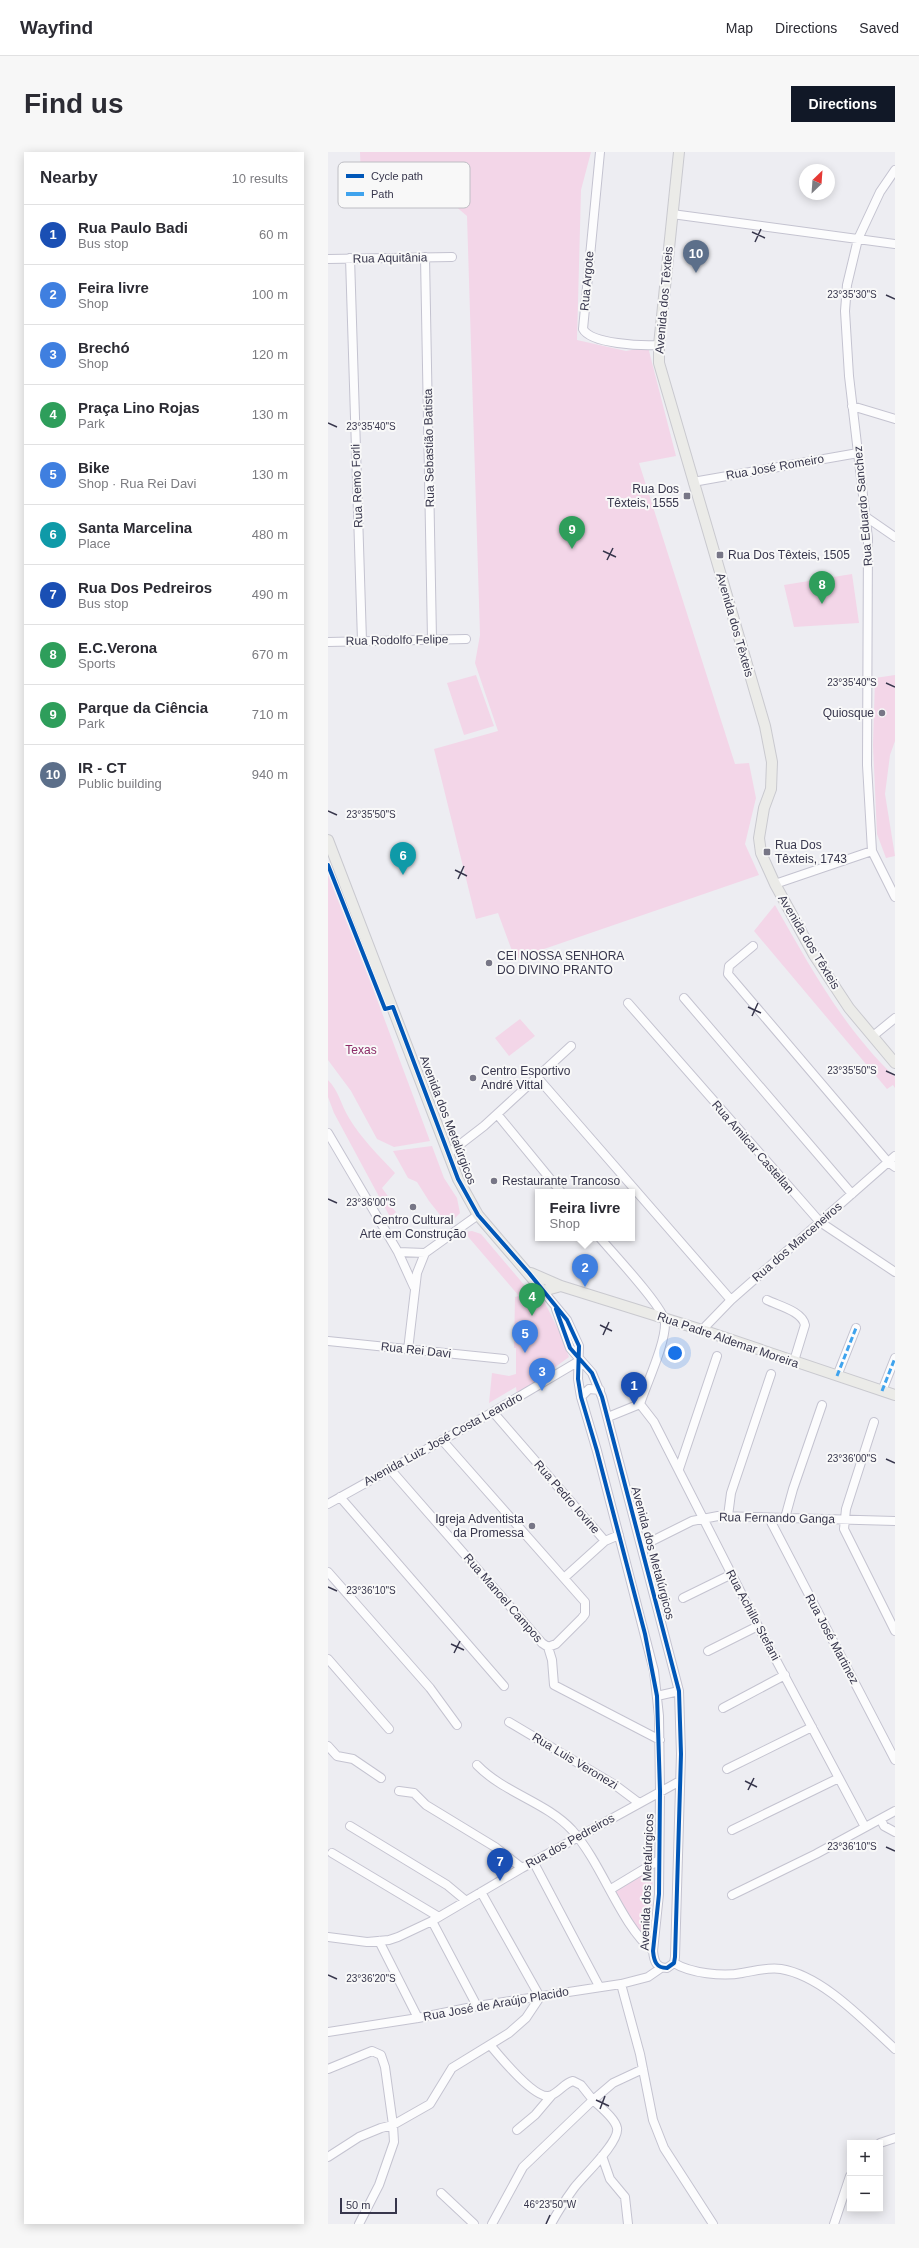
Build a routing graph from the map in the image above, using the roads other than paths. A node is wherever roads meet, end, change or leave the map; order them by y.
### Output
1 (600, 152) edge
2 (679, 152) edge
3 (895, 170) edge
4 (672, 214) junction
5 (858, 239) junction
6 (895, 244) edge
7 (426, 257) junction
8 (452, 257) dead end
9 (328, 258) edge
10 (350, 258) junction
11 (659, 345) junction
12 (852, 406) junction
13 (895, 420) edge
14 (858, 453) junction
15 (692, 482) junction
16 (866, 517) junction
17 (895, 537) edge
18 (432, 639) junction
19 (466, 639) dead end
20 (362, 641) junction
21 (328, 642) edge
22 (328, 840) edge
23 (872, 851) junction
24 (775, 884) junction
25 (895, 897) edge
26 (753, 946) dead end
27 (684, 998) dead end
28 (628, 1003) dead end
29 (895, 1018) edge
30 (873, 1036) junction
31 (571, 1046) dead end
32 (895, 1063) edge
33 (537, 1077) junction
34 (497, 1114) junction
35 (328, 1132) edge
36 (449, 1153) junction
37 (895, 1156) edge
38 (892, 1165) edge
39 (559, 1189) edge
40 (634, 1189) edge
41 (635, 1190) edge
42 (852, 1194) junction
43 (478, 1214) junction
44 (820, 1222) junction
45 (603, 1241) edge
46 (398, 1252) junction
47 (425, 1253) junction
48 (895, 1272) edge
49 (529, 1273) junction
50 (561, 1286) junction
51 (414, 1287) junction
52 (543, 1291) junction
53 (731, 1300) junction
54 (767, 1300) dead end
55 (665, 1318) junction
56 (856, 1328) dead end
57 (702, 1330) junction
58 (328, 1341) edge
59 (408, 1350) junction
60 (717, 1356) dead end
61 (895, 1358) edge
62 (504, 1359) dead end
63 (579, 1361) junction
64 (794, 1361) junction
65 (771, 1374) dead end
66 (837, 1376) junction
67 (600, 1390) junction
68 (882, 1391) junction
69 (895, 1395) edge
70 (581, 1397) junction
71 (640, 1404) junction
72 (822, 1405) dead end
73 (493, 1412) junction
74 (608, 1417) junction
75 (874, 1422) dead end
76 (442, 1440) junction
77 (390, 1469) junction
78 (679, 1469) junction
79 (340, 1497) junction
80 (328, 1504) edge
81 (728, 1516) junction
82 (704, 1518) junction
83 (769, 1518) junction
84 (785, 1518) junction
85 (843, 1520) junction
86 (895, 1521) edge
87 (619, 1535) junction
88 (604, 1541) junction
89 (642, 1546) junction
90 (328, 1572) edge
91 (732, 1574) junction
92 (564, 1578) junction
93 (683, 1598) dead end
94 (758, 1626) junction
95 (895, 1631) edge
96 (552, 1646) junction
97 (708, 1651) dead end
98 (328, 1659) edge
99 (785, 1675) junction
100 (504, 1686) dead end
101 (679, 1691) junction
102 (657, 1696) junction
103 (723, 1708) dead end
104 (509, 1722) dead end
105 (457, 1726) dead end
106 (812, 1727) junction
107 (389, 1729) dead end
108 (660, 1740) junction
109 (328, 1746) edge
110 (895, 1760) edge
111 (477, 1765) dead end
112 (728, 1769) dead end
113 (381, 1778) dead end
114 (839, 1778) junction
115 (680, 1781) junction
116 (399, 1791) dead end
117 (660, 1791) junction
118 (639, 1803) junction
119 (895, 1810) edge
120 (881, 1820) junction
121 (350, 1826) dead end
122 (865, 1827) junction
123 (732, 1830) dead end
124 (895, 1832) edge
125 (579, 1838) junction
126 (332, 1853) dead end
127 (659, 1860) junction
128 (534, 1862) junction
129 (522, 1868) junction
130 (611, 1889) junction
131 (481, 1892) junction
132 (732, 1895) dead end
133 (465, 1900) junction
134 (436, 1919) junction
135 (328, 1938) edge
136 (379, 1942) junction
137 (653, 1951) junction
138 (674, 1963) junction
139 (661, 1968) junction
140 (621, 1984) junction
141 (599, 1986) junction
142 (540, 1996) junction
143 (477, 2006) junction
144 (418, 2018) junction
145 (328, 2032) edge
146 (491, 2046) junction
147 (895, 2048) edge
148 (328, 2069) edge
149 (643, 2069) junction
150 (552, 2095) junction
151 (593, 2100) junction
152 (393, 2126) junction
153 (517, 2130) dead end
154 (895, 2138) edge
155 (883, 2142) edge
156 (602, 2156) junction
157 (328, 2157) edge
158 (847, 2185) edge
159 (441, 2193) dead end
160 (359, 2224) edge
161 (474, 2224) edge
162 (492, 2224) edge
163 (551, 2224) edge
164 (628, 2224) edge
165 (713, 2224) edge
166 (834, 2224) edge

1 - 11 street, Rua Argote
2 - 4 main road, Avenida dos Têxteis
3 - 5 street, Rua Eduardo Sanchez
4 - 5 street
4 - 11 main road, Avenida dos Têxteis
5 - 6 street
5 - 12 street, Rua Eduardo Sanchez
7 - 8 street, Rua Aquitânia
7 - 10 street, Rua Aquitânia
7 - 18 street, Rua Sebastião Batista
9 - 10 street, Rua Aquitânia
10 - 20 street, Rua Remo Forli
11 - 15 main road, Avenida dos Têxteis
12 - 13 street
12 - 14 street, Rua Eduardo Sanchez
14 - 15 street, Rua José Romeiro
14 - 16 street, Rua Eduardo Sanchez
15 - 24 main road, Avenida dos Têxteis
16 - 17 street
16 - 23 street, Rua Eduardo Sanchez
18 - 19 street, Rua Rodolfo Felipe
18 - 20 street, Rua Rodolfo Felipe
20 - 21 street, Rua Rodolfo Felipe
22 - 36 main road, Avenida dos Metalúrgicos
23 - 24 street
23 - 25 street, Rua Eduardo Sanchez
24 - 30 main road, Avenida dos Têxteis
26 - 38 street
27 - 42 street
28 - 44 street, Rua Amilcar Castellan
29 - 30 street
30 - 32 main road, Avenida dos Têxteis
31 - 33 street
33 - 34 street
33 - 40 street
34 - 36 street
34 - 39 street
35 - 46 street
36 - 43 main road, Avenida dos Metalúrgicos
37 - 38 street, Rua dos Marceneiros
38 - 42 street, Rua dos Marceneiros
41 - 53 street
42 - 44 street, Rua dos Marceneiros
43 - 47 street
43 - 49 main road, Avenida dos Metalúrgicos
44 - 48 street, Rua Amilcar Castellan
44 - 53 street, Rua dos Marceneiros
45 - 55 street
46 - 47 street
46 - 51 street
47 - 51 street
49 - 50 main road, Rua Padre Aldemar Moreira
49 - 52 main road, Avenida dos Metalúrgicos
50 - 52 main road
50 - 55 main road, Rua Padre Aldemar Moreira
51 - 59 street
52 - 63 street, Avenida dos Metalúrgicos
53 - 57 street, Rua dos Marceneiros
54 - 64 street
55 - 57 main road, Rua Padre Aldemar Moreira
55 - 71 street
56 - 66 street
57 - 64 main road, Rua Padre Aldemar Moreira
58 - 59 street, Rua Rei Davi
59 - 62 street, Rua Rei Davi
60 - 78 street
61 - 68 street
63 - 67 street, Avenida dos Metalúrgicos
63 - 70 street, Avenida dos Metalúrgicos
63 - 73 street, Avenida Luiz José Costa Leandro
64 - 66 main road, Rua Padre Aldemar Moreira
65 - 81 street
66 - 68 main road, Rua Padre Aldemar Moreira
67 - 70 street
67 - 74 street, Avenida dos Metalúrgicos
68 - 69 main road, Rua Padre Aldemar Moreira
70 - 87 street, Avenida dos Metalúrgicos
71 - 74 street
71 - 78 street, Rua Achille Stefani
72 - 84 street
73 - 76 street, Avenida Luiz José Costa Leandro
73 - 88 street, Rua Pedro Iovine
74 - 89 street, Avenida dos Metalúrgicos
75 - 85 street
76 - 77 street, Avenida Luiz José Costa Leandro
76 - 92 street
77 - 79 street, Avenida Luiz José Costa Leandro
77 - 96 street, Rua Manoel Campos
78 - 82 street, Rua Achille Stefani
79 - 80 street, Avenida Luiz José Costa Leandro
79 - 100 street
81 - 82 street, Rua Fernando Ganga
81 - 83 street, Rua Fernando Ganga
82 - 89 street, Rua Fernando Ganga
82 - 91 street, Rua Achille Stefani
83 - 84 street, Rua Fernando Ganga
83 - 110 street, Rua José Martinez
84 - 85 street, Rua Fernando Ganga
85 - 86 street, Rua Fernando Ganga
85 - 95 street
87 - 88 street
87 - 102 street, Avenida dos Metalúrgicos
88 - 92 street, Rua Pedro Iovine
89 - 101 street, Avenida dos Metalúrgicos
90 - 105 street
91 - 93 street
91 - 94 street, Rua Achille Stefani
92 - 96 street
94 - 97 street
94 - 99 street, Rua Achille Stefani
96 - 108 street
98 - 107 street
99 - 103 street
99 - 106 street, Rua Achille Stefani
101 - 102 street
101 - 115 street, Avenida dos Metalúrgicos
102 - 108 street, Avenida dos Metalúrgicos
104 - 118 street, Rua Luis Veronezi
106 - 112 street
106 - 114 street, Rua Achille Stefani
108 - 117 street, Avenida dos Metalúrgicos
109 - 113 street
111 - 125 street
114 - 122 street, Rua Achille Stefani
114 - 123 street
115 - 117 street, Rua dos Pedreiros
115 - 138 street, Avenida dos Metalúrgicos
116 - 129 street
117 - 118 street, Rua dos Pedreiros
117 - 127 street, Avenida dos Metalúrgicos
118 - 125 street, Rua dos Pedreiros
119 - 120 street
120 - 122 street
120 - 124 street
121 - 133 street
122 - 132 street
125 - 128 street, Rua dos Pedreiros
125 - 130 street
126 - 134 street
127 - 130 street
127 - 137 street, Avenida dos Metalúrgicos
128 - 129 street, Rua dos Pedreiros
128 - 141 street
129 - 131 street, Rua dos Pedreiros
130 - 137 street
131 - 133 street, Rua dos Pedreiros
131 - 142 street
133 - 134 street, Rua dos Pedreiros
134 - 136 street, Rua dos Pedreiros
134 - 143 street
135 - 136 street, Rua dos Pedreiros
136 - 144 street
137 - 139 street, Avenida dos Metalúrgicos
138 - 139 street
138 - 147 street
139 - 140 street, Rua José de Araújo Placido
140 - 141 street, Rua José de Araújo Placido
140 - 149 street
141 - 142 street, Rua José de Araújo Placido
142 - 143 street, Rua José de Araújo Placido
142 - 146 street
143 - 144 street, Rua José de Araújo Placido
144 - 145 street, Rua José de Araújo Placido
146 - 150 street
146 - 152 street
148 - 152 street
149 - 151 street
149 - 165 street
150 - 151 street
150 - 153 street
151 - 156 street
151 - 162 street
152 - 157 street
152 - 160 street
154 - 155 street
156 - 163 street
156 - 164 street
158 - 166 street
159 - 161 street

